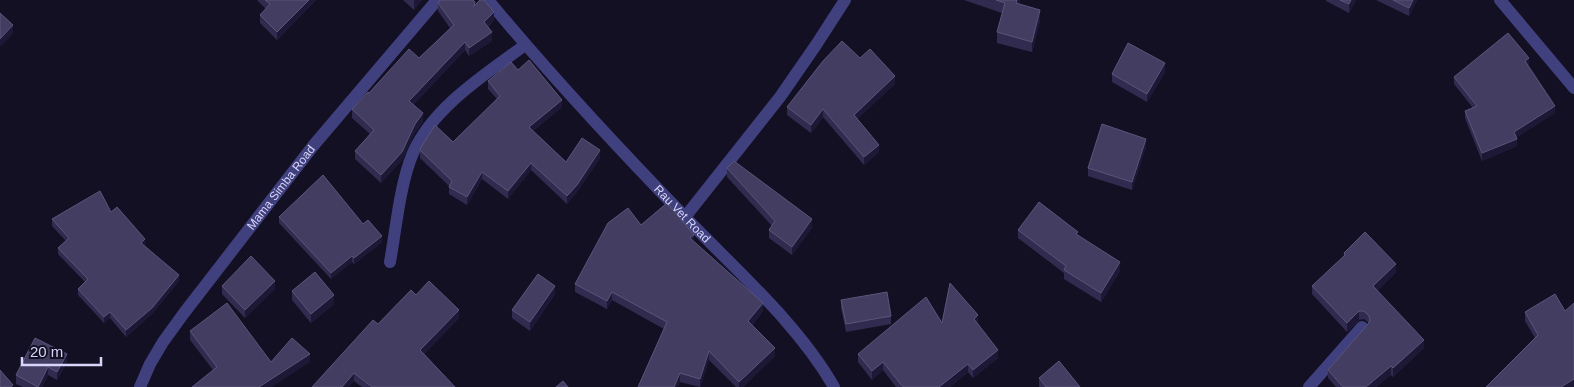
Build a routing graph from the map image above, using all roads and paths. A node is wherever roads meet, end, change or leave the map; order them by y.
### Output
1 (437, 0) edge
2 (488, 0) edge
3 (845, 0) edge
4 (1500, 0) edge
5 (525, 45) junction
6 (1574, 88) edge
7 (685, 217) junction
8 (390, 262) dead end
9 (1362, 327) dead end
10 (140, 387) edge
11 (834, 387) edge
12 (1309, 387) edge

1 - 10 street, Mama Simba Road
2 - 5 street
3 - 7 street
4 - 6 street
5 - 7 street, Rau Vet Road
5 - 8 street
7 - 11 street, Rau Vet Road
9 - 12 street

